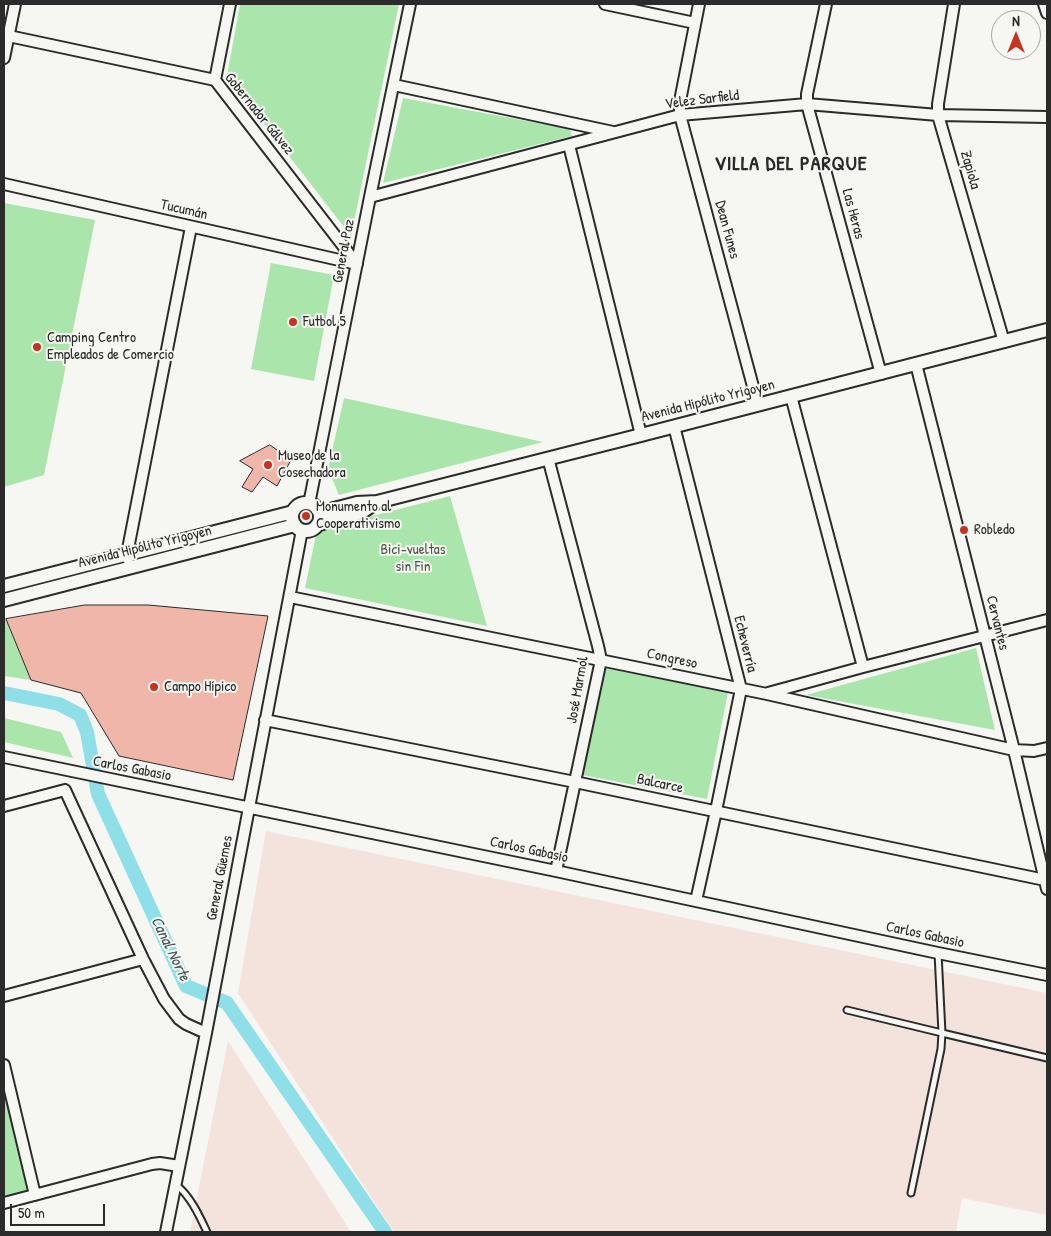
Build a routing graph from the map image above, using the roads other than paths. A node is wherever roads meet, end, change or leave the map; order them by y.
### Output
1 (15, 4) edge
2 (230, 4) edge
3 (410, 4) edge
4 (605, 4) edge
5 (699, 4) edge
6 (826, 4) edge
7 (954, 4) edge
8 (1044, 4) edge
9 (1047, 12) edge
10 (695, 23) junction
11 (6, 36) edge
12 (4, 58) edge
13 (215, 80) junction
14 (394, 85) junction
15 (807, 104) junction
16 (680, 115) junction
17 (938, 115) junction
18 (1047, 117) edge
19 (614, 132) junction
20 (569, 145) junction
21 (4, 184) edge
22 (370, 197) junction
23 (191, 227) junction
24 (357, 264) junction
25 (1047, 330) edge
26 (1004, 342) junction
27 (916, 364) junction
28 (881, 374) junction
29 (791, 396) junction
30 (758, 405) junction
31 (674, 426) junction
32 (641, 435) junction
33 (548, 458) junction
34 (377, 502) junction
35 (313, 506) junction
36 (293, 512) junction
37 (317, 524) junction
38 (299, 528) junction
39 (126, 554) junction
40 (130, 568) junction
41 (4, 586) edge
42 (290, 597) junction
43 (4, 600) edge
44 (1047, 620) edge
45 (985, 636) junction
46 (601, 660) junction
47 (863, 667) junction
48 (741, 689) junction
49 (767, 694) junction
50 (265, 720) junction
51 (1047, 748) edge
52 (1014, 750) junction
53 (4, 757) edge
54 (72, 772) junction
55 (575, 782) junction
56 (65, 790) junction
57 (4, 806) edge
58 (249, 808) junction
59 (716, 811) junction
60 (556, 871) junction
61 (1047, 883) edge
62 (696, 901) junction
63 (938, 953) junction
64 (143, 959) junction
65 (1047, 976) edge
66 (4, 996) edge
67 (847, 1010) dead end
68 (206, 1033) junction
69 (942, 1033) junction
70 (1047, 1058) edge
71 (4, 1065) edge
72 (178, 1166) junction
73 (175, 1185) junction
74 (911, 1193) dead end
75 (35, 1195) junction
76 (4, 1203) edge
77 (166, 1232) edge
78 (207, 1232) edge

1 - 11 street
2 - 13 street
3 - 14 street, General Paz
4 - 10 street
5 - 10 street, Dean Funes
6 - 15 street, Las Heras
7 - 17 street, Zapiola
8 - 9 street
10 - 16 street, Dean Funes
11 - 12 street
11 - 13 street, Gobernador Gálvez
13 - 24 street, Gobernador Gálvez
14 - 19 street
14 - 22 street, General Paz
15 - 16 street, Velez Sarfield
15 - 17 street, Velez Sarfield
15 - 28 street, Las Heras
16 - 19 street, Velez Sarfield
16 - 30 street, Dean Funes
17 - 18 street, Velez Sarfield
17 - 26 street, Zapiola
19 - 20 street, Velez Sarfield
20 - 22 street, Velez Sarfield
20 - 32 street
21 - 23 street, Tucumán
22 - 24 street, General Paz
23 - 24 street, Tucumán
23 - 39 street
24 - 35 street, General Paz
25 - 26 street, Avenida Hipólito Yrigoyen
26 - 27 street, Avenida Hipólito Yrigoyen
27 - 28 street, Avenida Hipólito Yrigoyen
27 - 45 street, Cervantes
28 - 29 street, Avenida Hipólito Yrigoyen
29 - 30 street, Avenida Hipólito Yrigoyen
29 - 47 street
30 - 31 street, Avenida Hipólito Yrigoyen
31 - 32 street, Avenida Hipólito Yrigoyen
31 - 48 street, Echeverría
32 - 33 street, Avenida Hipólito Yrigoyen
33 - 34 street, Avenida Hipólito Yrigoyen
33 - 46 street, José Marmol
34 - 35 street, Avenida Hipólito Yrigoyen
34 - 37 street, Avenida Hipólito Yrigoyen
35 - 36 street, Avenida Hipólito Yrigoyen
35 - 37 street
36 - 38 street
36 - 39 street, Avenida Hipólito Yrigoyen
37 - 38 street, Avenida Hipólito Yrigoyen
38 - 40 street, Avenida Hipólito Yrigoyen
38 - 42 street, General Güemes
39 - 40 street
39 - 41 street, Avenida Hipólito Yrigoyen
40 - 43 street, Avenida Hipólito Yrigoyen
42 - 46 street, Congreso
42 - 50 street, General Güemes
44 - 45 street
45 - 47 street
45 - 52 street, Cervantes
46 - 48 street, Congreso
46 - 55 street, José Marmol
47 - 49 street
48 - 49 street, Congreso
48 - 59 street, Echeverría
49 - 52 street, Congreso
50 - 55 street, Balcarce
50 - 58 street, General Güemes
51 - 52 street, Congreso
52 - 61 street, Cervantes
53 - 54 street, Carlos Gabasio
54 - 56 street
54 - 58 street, Carlos Gabasio
55 - 59 street, Balcarce
55 - 60 street, José Marmol
56 - 57 street
56 - 64 street
58 - 60 street, Carlos Gabasio
58 - 68 street, General Güemes
59 - 61 street, Balcarce
59 - 62 street, Echeverría
60 - 62 street, Carlos Gabasio
62 - 63 street, Carlos Gabasio
63 - 65 street, Carlos Gabasio
63 - 69 lane
64 - 66 street
64 - 68 street
67 - 69 lane
68 - 72 street, General Güemes
69 - 70 lane
69 - 74 lane
71 - 75 street
72 - 73 street, General Güemes
72 - 75 street
73 - 77 street, General Güemes
73 - 78 lane
75 - 76 street

